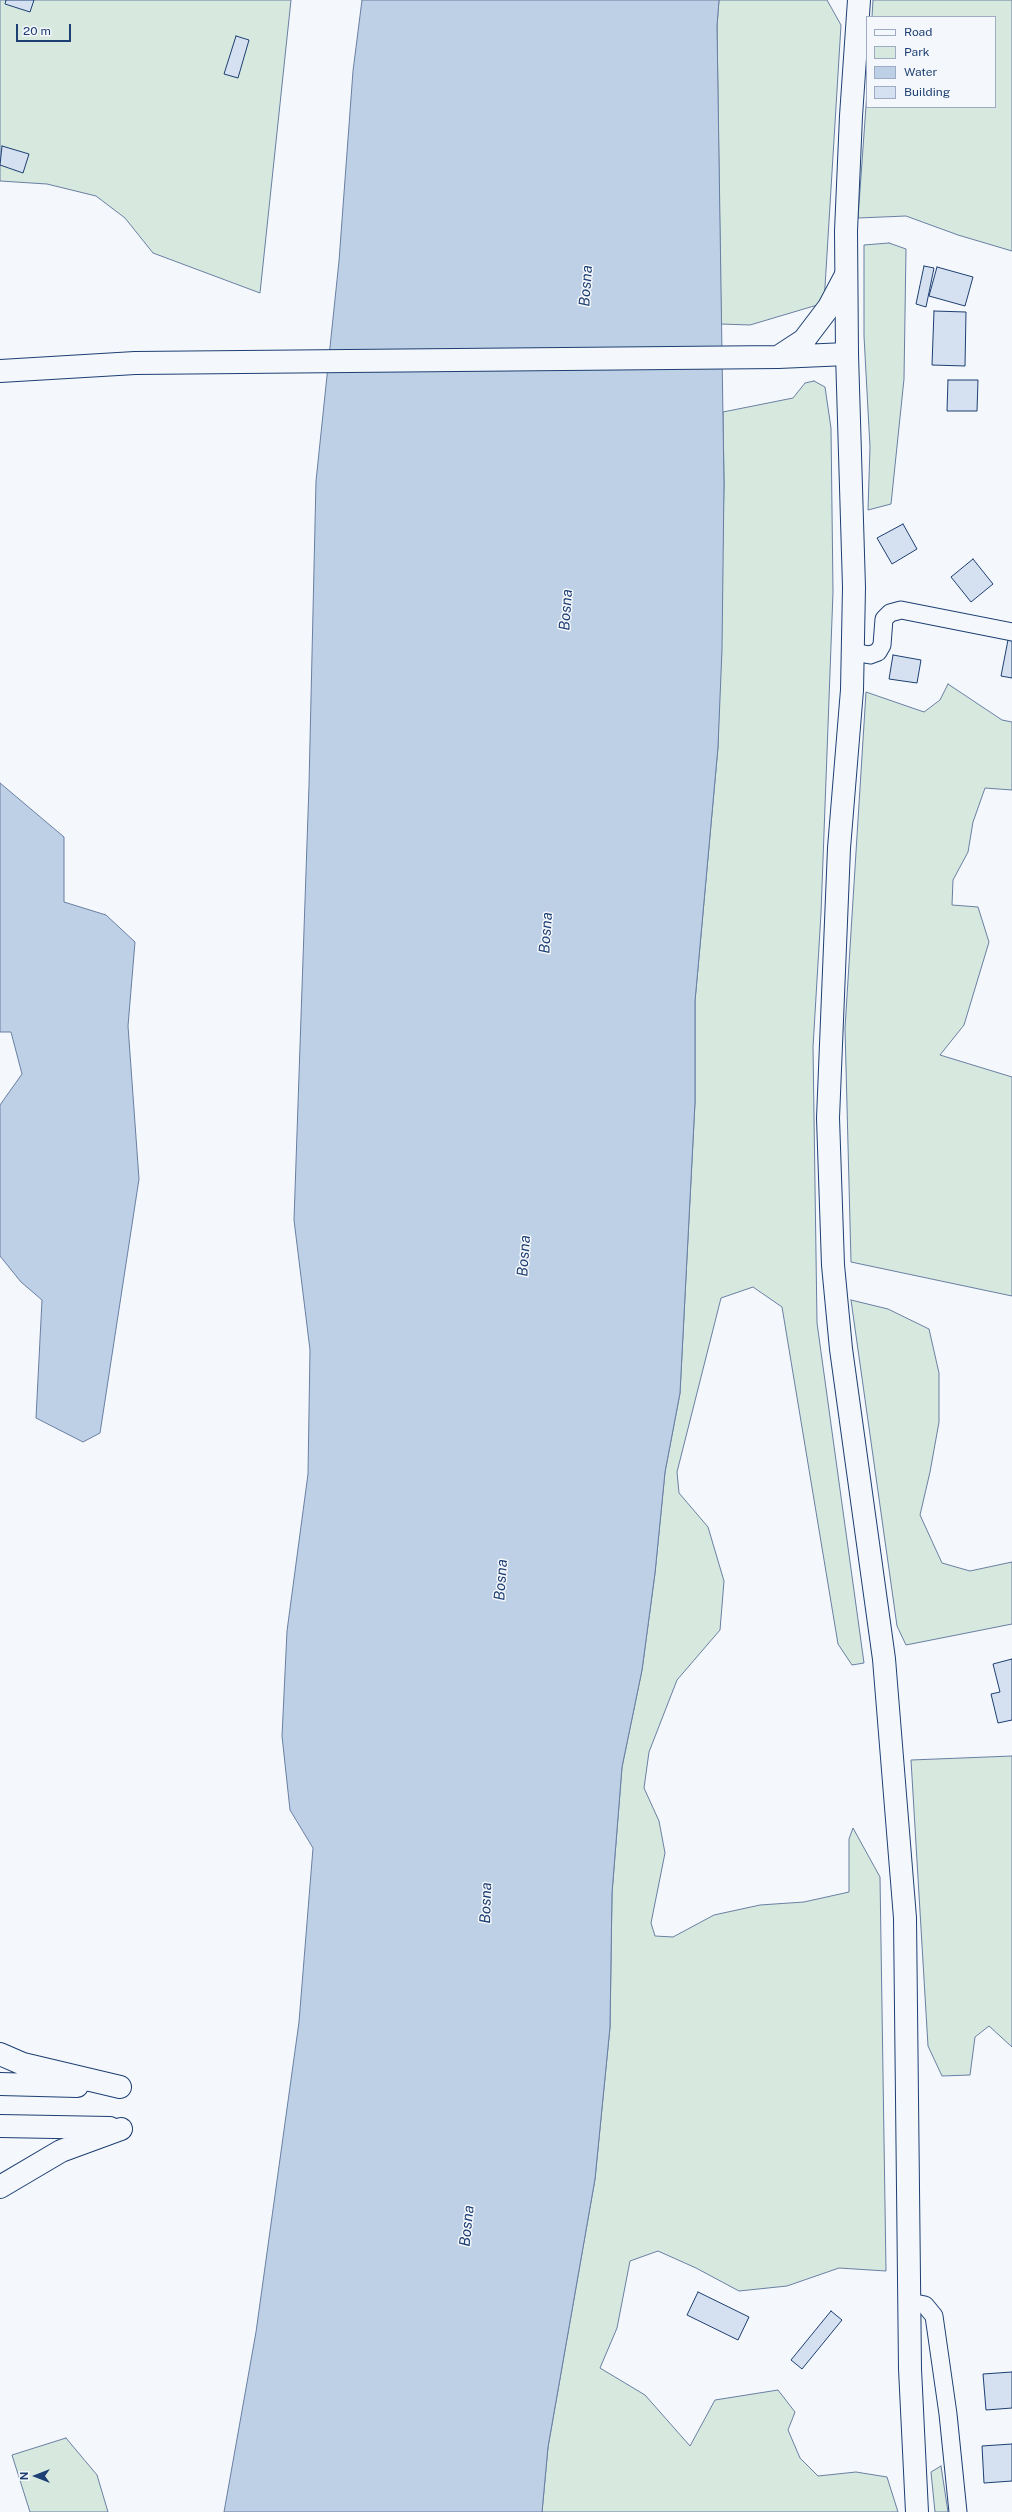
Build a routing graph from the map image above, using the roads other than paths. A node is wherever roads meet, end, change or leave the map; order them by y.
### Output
1 (859, 0) edge
2 (846, 275) junction
3 (847, 354) junction
4 (778, 357) junction
5 (0, 371) edge
6 (1012, 632) edge
7 (853, 652) junction
8 (0, 2054) edge
9 (0, 2084) edge
10 (0, 2126) edge
11 (0, 2187) edge
12 (910, 2302) junction
13 (917, 2512) edge
14 (958, 2512) edge

1 - 2 main road
2 - 3 main road
2 - 4 main road
3 - 4 main road
3 - 7 main road
4 - 5 main road
6 - 7 street
7 - 12 main road
8 - 9 main road
10 - 11 main road
12 - 13 main road
12 - 14 street

